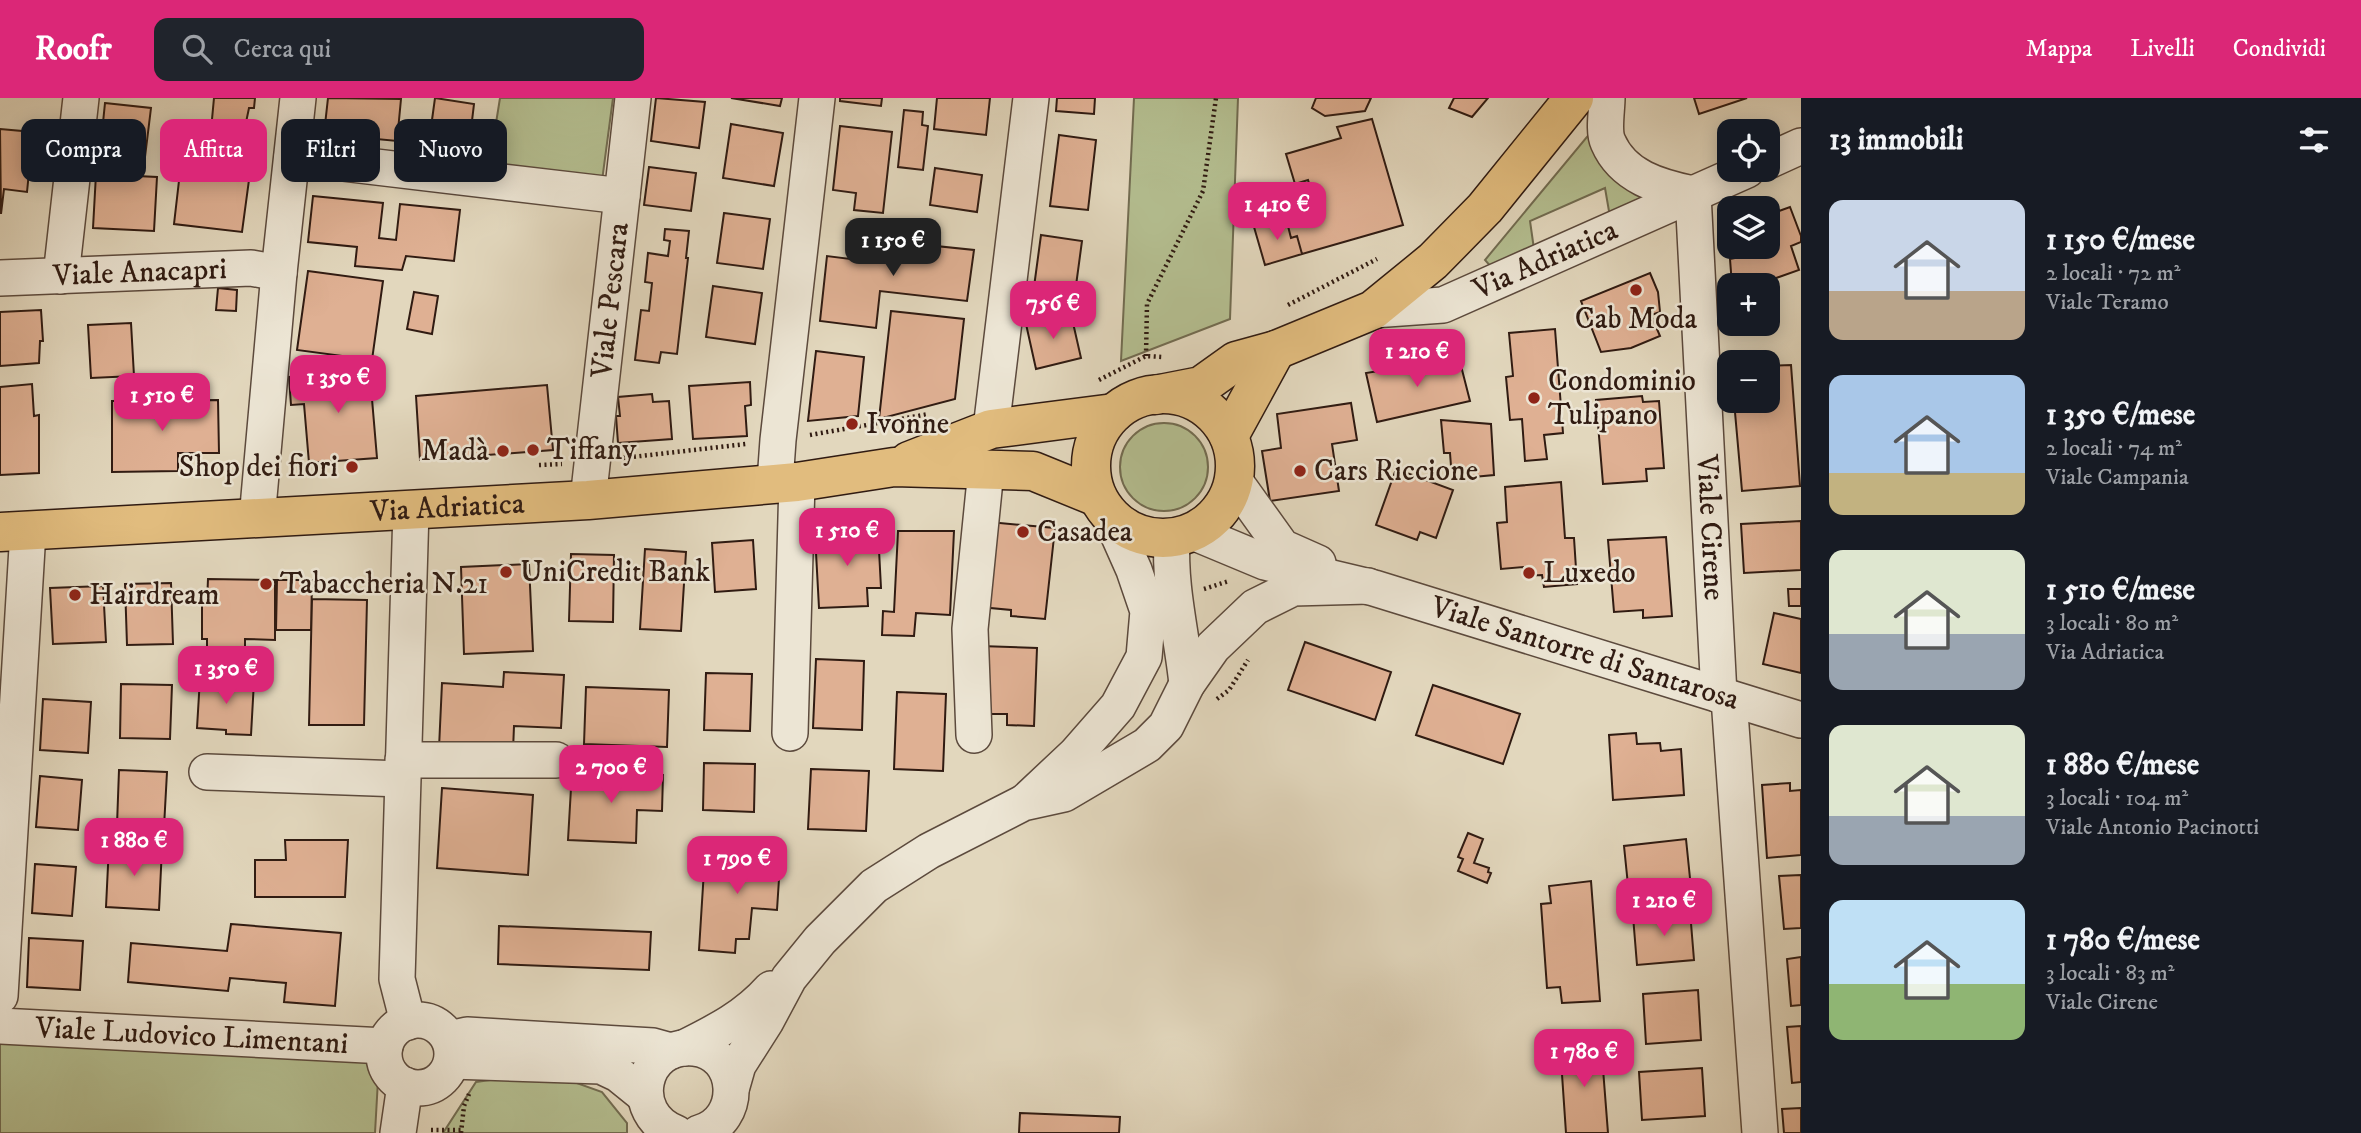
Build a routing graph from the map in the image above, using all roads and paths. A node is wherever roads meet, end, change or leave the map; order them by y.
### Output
1 (80, 98) edge
2 (298, 98) edge
3 (633, 98) edge
4 (817, 98) edge
5 (1031, 98) edge
6 (1574, 98) edge
7 (1606, 98) edge
8 (1218, 99) edge
9 (296, 119) edge
10 (1801, 146) edge
11 (1780, 156) edge
12 (380, 167) edge
13 (289, 182) edge
14 (1720, 182) edge
15 (1693, 194) junction
16 (622, 196) junction
17 (279, 273) junction
18 (61, 276) junction
19 (0, 278) edge
20 (1373, 310) junction
21 (1276, 350) junction
22 (1146, 356) dead end
23 (1155, 395) junction
24 (1114, 413) junction
25 (991, 429) junction
26 (1229, 436) junction
27 (894, 467) junction
28 (986, 470) junction
29 (1234, 481) junction
30 (786, 482) junction
31 (589, 500) junction
32 (1104, 506) junction
33 (411, 510) junction
34 (257, 519) junction
35 (14, 532) edge
36 (1182, 535) junction
37 (1368, 586) junction
38 (1250, 655) dead end
39 (1199, 694) junction
40 (1724, 696) junction
41 (1801, 720) edge
42 (790, 733) dead end
43 (974, 735) dead end
44 (556, 760) dead end
45 (402, 769) junction
46 (207, 772) dead end
47 (1023, 803) junction
48 (789, 978) junction
49 (0, 996) edge
50 (0, 1026) edge
51 (397, 1034) junction
52 (450, 1050) junction
53 (678, 1050) junction
54 (405, 1085) junction
55 (732, 1086) junction
56 (646, 1112) edge
57 (398, 1133) edge
58 (676, 1133) edge
59 (699, 1133) edge
60 (1760, 1133) edge

1 - 18 street
2 - 9 street
3 - 16 street, Viale Pescara
4 - 30 street
5 - 25 street
6 - 20 main road
7 - 15 street
8 - 22 path
10 - 11 street
12 - 16 street
13 - 17 street
14 - 15 street, Via Adriatica
15 - 20 street, Via Adriatica
15 - 40 street, Viale Cirene
16 - 31 street, Viale Pescara
17 - 18 street, Viale Anacapri
17 - 34 street
18 - 19 street, Viale Anacapri
20 - 21 main road, Via Adriatica
21 - 23 main road, Via Adriatica
21 - 26 main road
23 - 24 main road
23 - 26 main road
24 - 25 main road, Via Adriatica
24 - 32 main road
25 - 27 main road, Via Adriatica
26 - 29 main road
27 - 28 main road, Via Adriatica
27 - 30 main road, Via Adriatica
28 - 32 main road, Via Adriatica
28 - 43 street
29 - 36 main road
29 - 37 street, Viale Santorre di Santarosa
30 - 31 main road, Via Adriatica
30 - 42 street
31 - 33 main road, Via Adriatica
32 - 36 main road
32 - 47 street
33 - 34 main road, Via Adriatica
33 - 45 street
34 - 35 main road, Via Adriatica
35 - 49 street
36 - 37 street, Viale Santorre di Santarosa
36 - 39 street
37 - 39 street
37 - 40 street, Viale Santorre di Santarosa
38 - 39 path
39 - 47 street
40 - 41 street, Viale Santorre di Santarosa
40 - 60 street, Viale Cirene
44 - 45 street
45 - 46 street
45 - 51 street
47 - 48 street
48 - 53 street
48 - 55 street
50 - 51 street, Viale Ludovico Limentani
51 - 52 street
51 - 54 street
52 - 53 street
52 - 54 street
52 - 56 street
53 - 55 street
53 - 56 street
54 - 57 street
55 - 59 street
56 - 58 street

